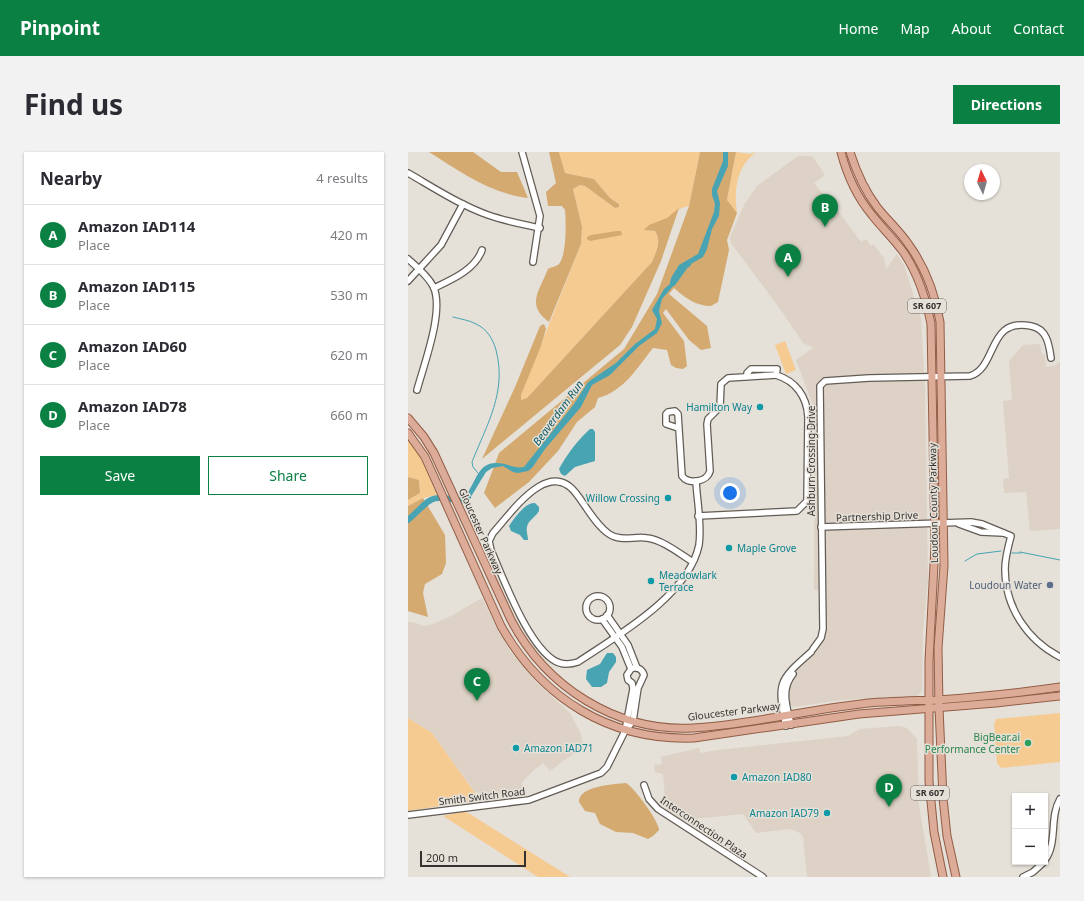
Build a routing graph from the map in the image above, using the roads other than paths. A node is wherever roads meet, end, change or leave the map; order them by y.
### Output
1 (522, 152) edge
2 (841, 152) edge
3 (850, 152) edge
4 (408, 173) edge
5 (464, 204) junction
6 (540, 228) junction
7 (482, 250) dead end
8 (408, 258) edge
9 (533, 262) dead end
10 (420, 269) junction
11 (411, 275) edge
12 (408, 281) edge
13 (434, 288) junction
14 (1051, 358) dead end
15 (933, 377) junction
16 (942, 377) junction
17 (417, 390) dead end
18 (408, 418) edge
19 (678, 428) dead end
20 (408, 433) edge
21 (696, 481) junction
22 (698, 516) junction
23 (935, 523) junction
24 (944, 523) junction
25 (821, 528) junction
26 (693, 562) junction
27 (605, 617) dead end
28 (618, 636) junction
29 (813, 649) dead end
30 (1060, 657) edge
31 (634, 668) junction
32 (640, 682) junction
33 (632, 683) junction
34 (1060, 687) edge
35 (1060, 696) edge
36 (930, 700) junction
37 (939, 700) junction
38 (930, 708) junction
39 (939, 708) junction
40 (786, 715) junction
41 (629, 720) junction
42 (788, 725) junction
43 (625, 731) junction
44 (644, 785) dead end
45 (1060, 799) edge
46 (1060, 808) edge
47 (408, 815) edge
48 (1054, 821) junction
49 (1048, 853) edge
50 (1040, 865) edge
51 (763, 877) edge
52 (943, 877) edge
53 (956, 877) edge
54 (1023, 877) edge

1 - 6 street
2 - 15 main road, Loudoun County Parkway / SR 607
3 - 16 main road, Loudoun County Parkway / SR 607
4 - 5 street
5 - 6 street
5 - 10 street
6 - 9 street
7 - 13 street
8 - 10 street
10 - 11 street
10 - 13 street
11 - 12 street
13 - 17 street
14 - 16 street, Ashburn Crossing Drive
15 - 16 street, Ashburn Crossing Drive
15 - 23 main road, Loudoun County Parkway / SR 607
15 - 25 street, Ashburn Crossing Drive
16 - 24 main road, Loudoun County Parkway / SR 607
18 - 41 main road, Gloucester Parkway
19 - 21 street
20 - 43 main road, Gloucester Parkway
21 - 22 street
21 - 22 street
22 - 26 street
23 - 24 street, Partnership Drive
23 - 25 street, Partnership Drive
23 - 36 main road, Loudoun County Parkway / SR 607
24 - 30 street, Partnership Drive
24 - 37 main road, Loudoun County Parkway / SR 607
25 - 29 street, Ashburn Crossing Drive
26 - 28 street
26 - 28 street
27 - 28 street
28 - 31 street
31 - 32 street
31 - 33 street
32 - 33 street
32 - 41 street
33 - 41 street
34 - 37 main road, Gloucester Parkway
35 - 39 main road, Gloucester Parkway
36 - 37 main road, Gloucester Parkway
36 - 38 main road, Loudoun County Parkway / SR 607
36 - 40 main road, Gloucester Parkway
37 - 39 main road, Loudoun County Parkway / SR 607
38 - 39 main road, Gloucester Parkway
38 - 42 main road, Gloucester Parkway
38 - 52 main road, Loudoun County Parkway / SR 607
39 - 53 main road, Loudoun County Parkway / SR 607
40 - 40 street
40 - 41 main road, Gloucester Parkway
40 - 42 street
41 - 43 street, Smith Switch Road
42 - 43 main road, Gloucester Parkway
43 - 47 street, Smith Switch Road
44 - 51 street, Interconnection Plaza
45 - 48 street
46 - 48 street
48 - 49 street
50 - 54 street

